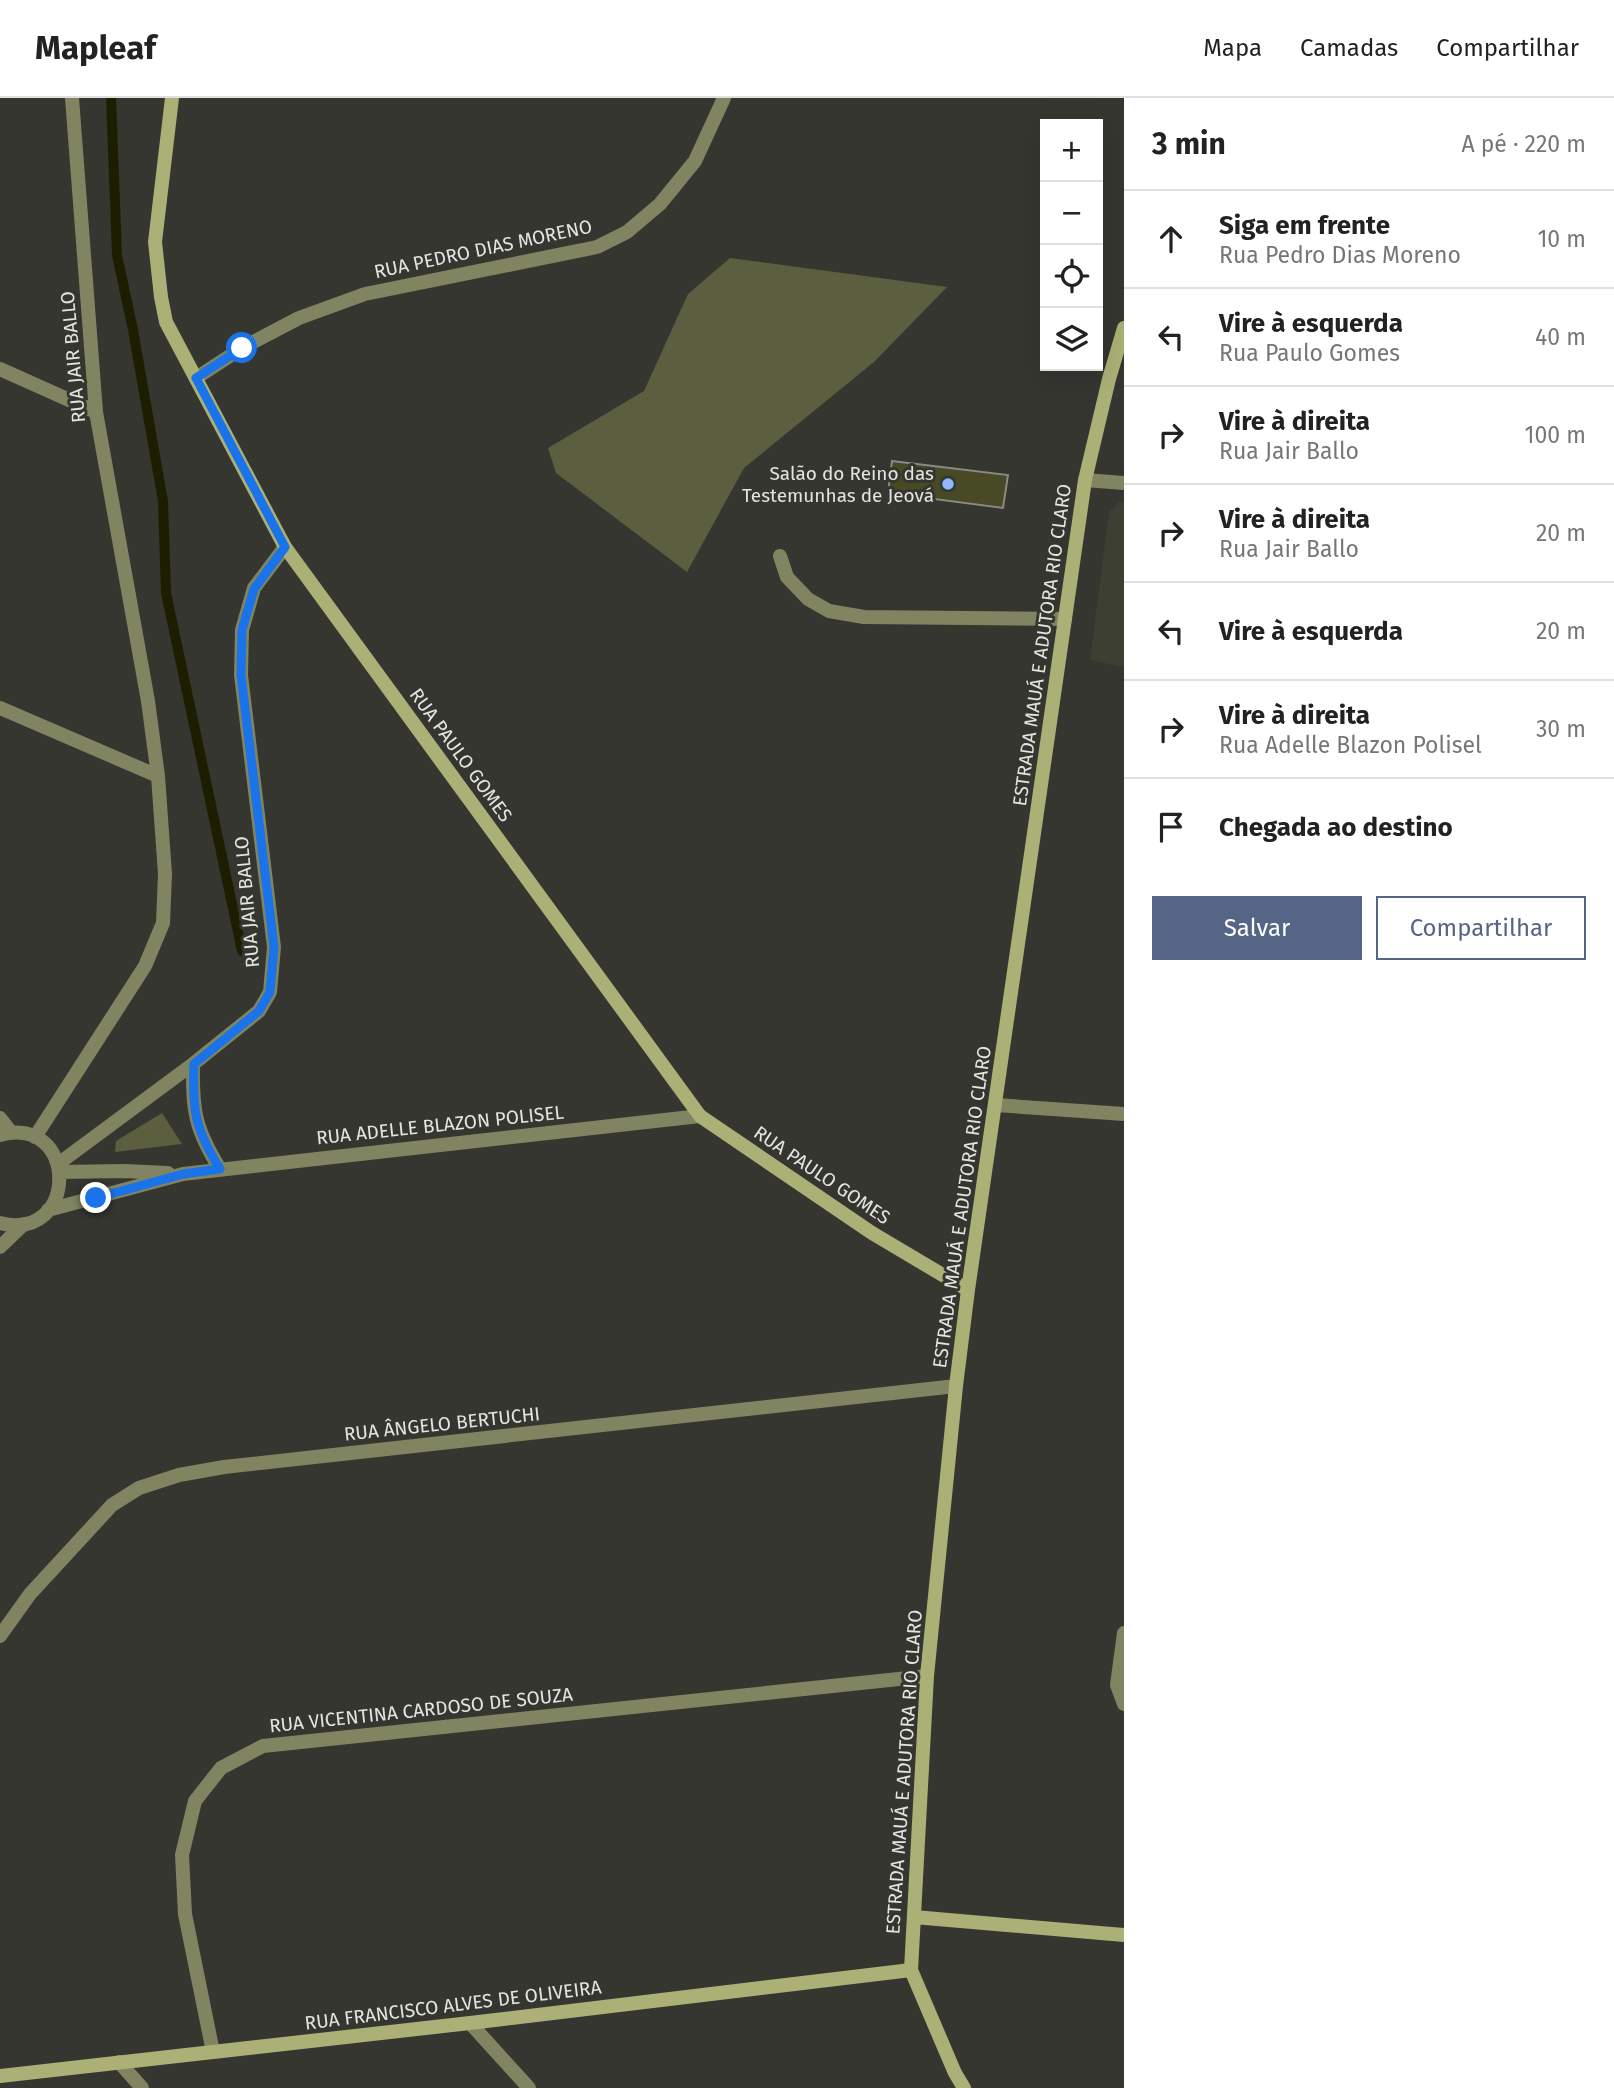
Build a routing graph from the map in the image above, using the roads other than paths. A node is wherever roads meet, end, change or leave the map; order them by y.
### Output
1 (72, 98) edge
2 (172, 98) edge
3 (724, 98) edge
4 (1124, 328) edge
5 (0, 369) edge
6 (196, 378) junction
7 (96, 412) junction
8 (1085, 480) junction
9 (1124, 483) edge
10 (285, 547) junction
11 (780, 556) dead end
12 (1065, 619) junction
13 (0, 708) edge
14 (158, 776) junction
15 (194, 1064) junction
16 (996, 1105) junction
17 (1124, 1114) edge
18 (700, 1115) junction
19 (0, 1118) edge
20 (6, 1133) edge
21 (35, 1138) junction
22 (59, 1168) junction
23 (220, 1169) junction
24 (183, 1174) junction
25 (48, 1210) junction
26 (0, 1223) edge
27 (24, 1224) junction
28 (0, 1247) edge
29 (968, 1290) junction
30 (956, 1386) junction
31 (1124, 1633) edge
32 (0, 1636) edge
33 (927, 1676) junction
34 (1124, 1704) edge
35 (914, 1917) junction
36 (1124, 1935) edge
37 (911, 1970) junction
38 (470, 2023) junction
39 (213, 2052) junction
40 (119, 2062) junction
41 (0, 2076) edge
42 (142, 2088) edge
43 (529, 2088) edge
44 (964, 2088) edge

1 - 7 street, RUA JAIR BALLO
2 - 6 main road, RUA PAULO GOMES
3 - 6 street, RUA PEDRO DIAS MORENO
4 - 8 main road, ESTRADA MAUÁ E ADUTORA RIO CLARO
5 - 7 street
6 - 10 main road, RUA PAULO GOMES
7 - 14 street, RUA JAIR BALLO
8 - 9 street
8 - 12 main road, ESTRADA MAUÁ E ADUTORA RIO CLARO
10 - 15 street, RUA JAIR BALLO
10 - 18 main road, RUA PAULO GOMES
11 - 12 street
12 - 16 main road, ESTRADA MAUÁ E ADUTORA RIO CLARO
13 - 14 street
14 - 21 street, RUA JAIR BALLO
15 - 22 street, RUA JAIR BALLO
15 - 23 street
16 - 17 street
16 - 29 main road, ESTRADA MAUÁ E ADUTORA RIO CLARO
18 - 23 street, RUA ADELLE BLAZON POLISEL
18 - 29 main road, RUA PAULO GOMES
19 - 20 street
20 - 21 street
21 - 22 street
22 - 24 street, RUA ADELLE BLAZON POLISEL
22 - 25 street
23 - 24 street, RUA ADELLE BLAZON POLISEL
24 - 25 street, RUA ADELLE BLAZON POLISEL
25 - 27 street, RUA ADELLE BLAZON POLISEL
26 - 27 street
27 - 28 street, RUA ADELLE BLAZON POLISEL
29 - 30 main road, ESTRADA MAUÁ E ADUTORA RIO CLARO
30 - 32 street, RUA ÂNGELO BERTUCHI
30 - 33 main road, ESTRADA MAUÁ E ADUTORA RIO CLARO
31 - 34 street
33 - 35 main road, ESTRADA MAUÁ E ADUTORA RIO CLARO
33 - 39 street, RUA VICENTINA CARDOSO DE SOUZA
35 - 36 main road
35 - 37 main road, ESTRADA MAUÁ E ADUTORA RIO CLARO
37 - 38 main road, RUA FRANCISCO ALVES DE OLIVEIRA
37 - 44 main road, ESTRADA MAUÁ E ADUTORA RIO CLARO
38 - 39 main road, RUA FRANCISCO ALVES DE OLIVEIRA
38 - 43 street
39 - 40 main road, RUA FRANCISCO ALVES DE OLIVEIRA
40 - 41 main road, RUA FRANCISCO ALVES DE OLIVEIRA
40 - 42 street

